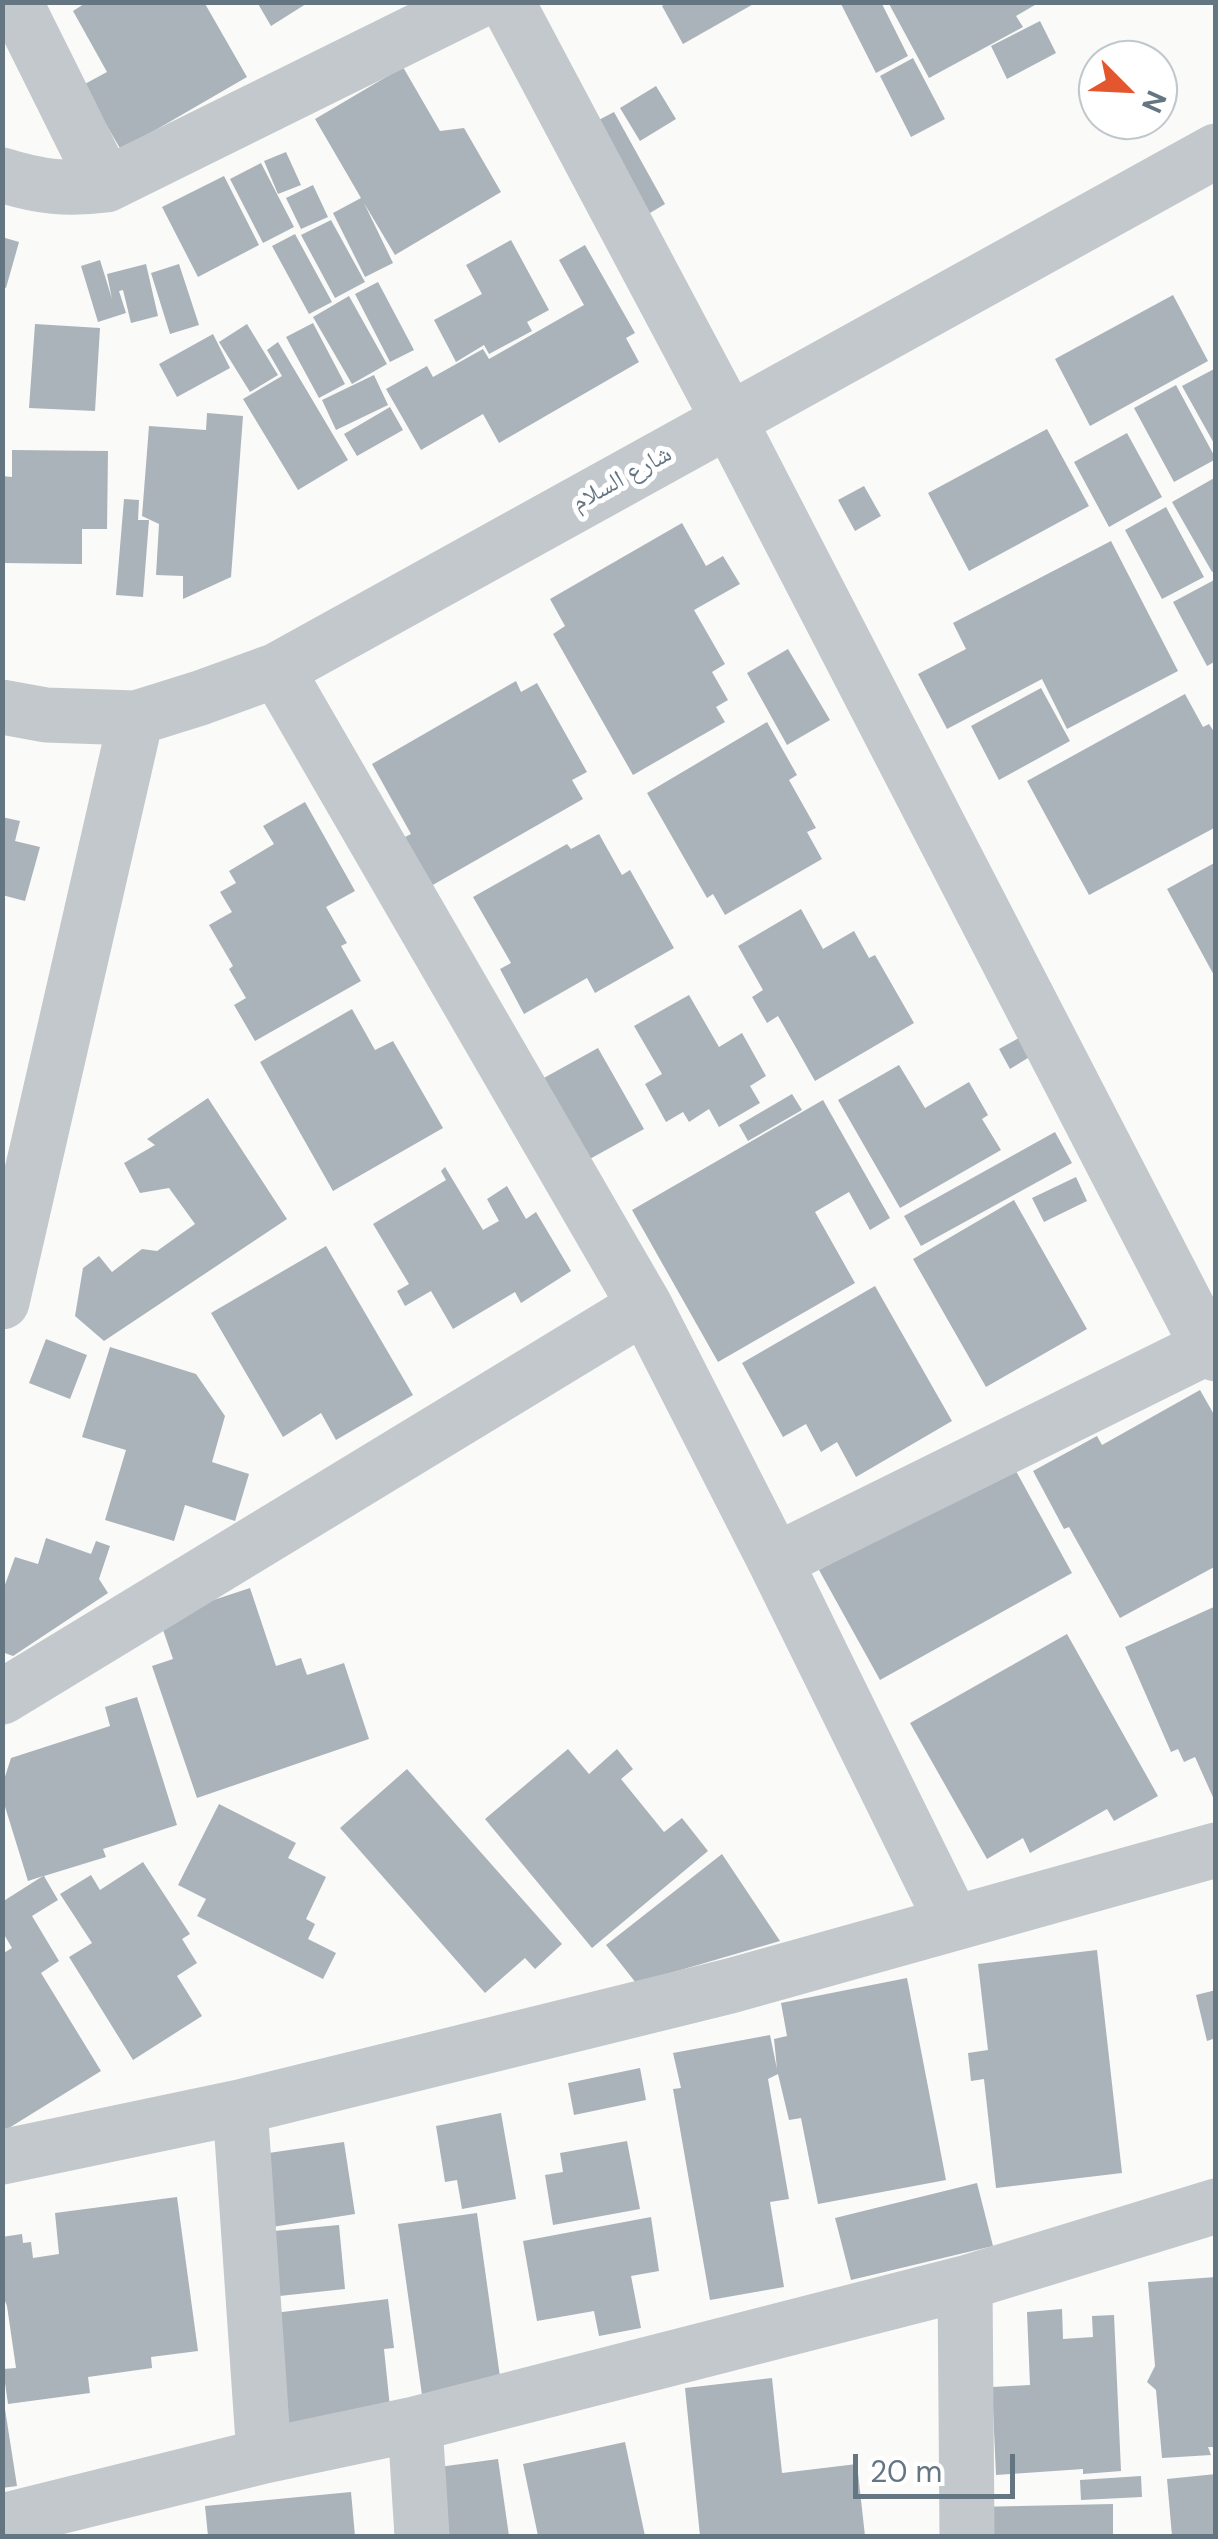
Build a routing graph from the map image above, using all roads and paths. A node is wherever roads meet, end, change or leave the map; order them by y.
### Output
1 (15, 2) edge
2 (476, 2) edge
3 (507, 2) edge
4 (1216, 150) edge
5 (2, 175) edge
6 (106, 185) junction
7 (729, 420) junction
8 (277, 670) junction
9 (2, 707) edge
10 (136, 718) junction
11 (2, 1302) edge
12 (645, 1306) junction
13 (1212, 1351) edge
14 (774, 1560) junction
15 (2, 1697) edge
16 (1216, 1850) edge
17 (953, 1923) junction
18 (240, 2108) junction
19 (2, 2156) edge
20 (1216, 2206) edge
21 (965, 2284) junction
22 (415, 2424) junction
23 (264, 2456) junction
24 (2, 2521) edge
25 (422, 2536) edge
26 (967, 2536) edge

1 - 6 street
2 - 6 street
3 - 7 street
4 - 7 street, شارع السلام
5 - 6 street
7 - 8 street, شارع السلام
7 - 13 street
8 - 10 street, شارع السلام
8 - 12 street
9 - 10 street, شارع السلام
10 - 11 street
12 - 14 street
12 - 15 street
13 - 14 street
14 - 17 street
16 - 17 street
17 - 18 street
18 - 19 street
18 - 23 street
20 - 21 street
21 - 22 street
21 - 26 street
22 - 23 street
22 - 25 street
23 - 24 street

